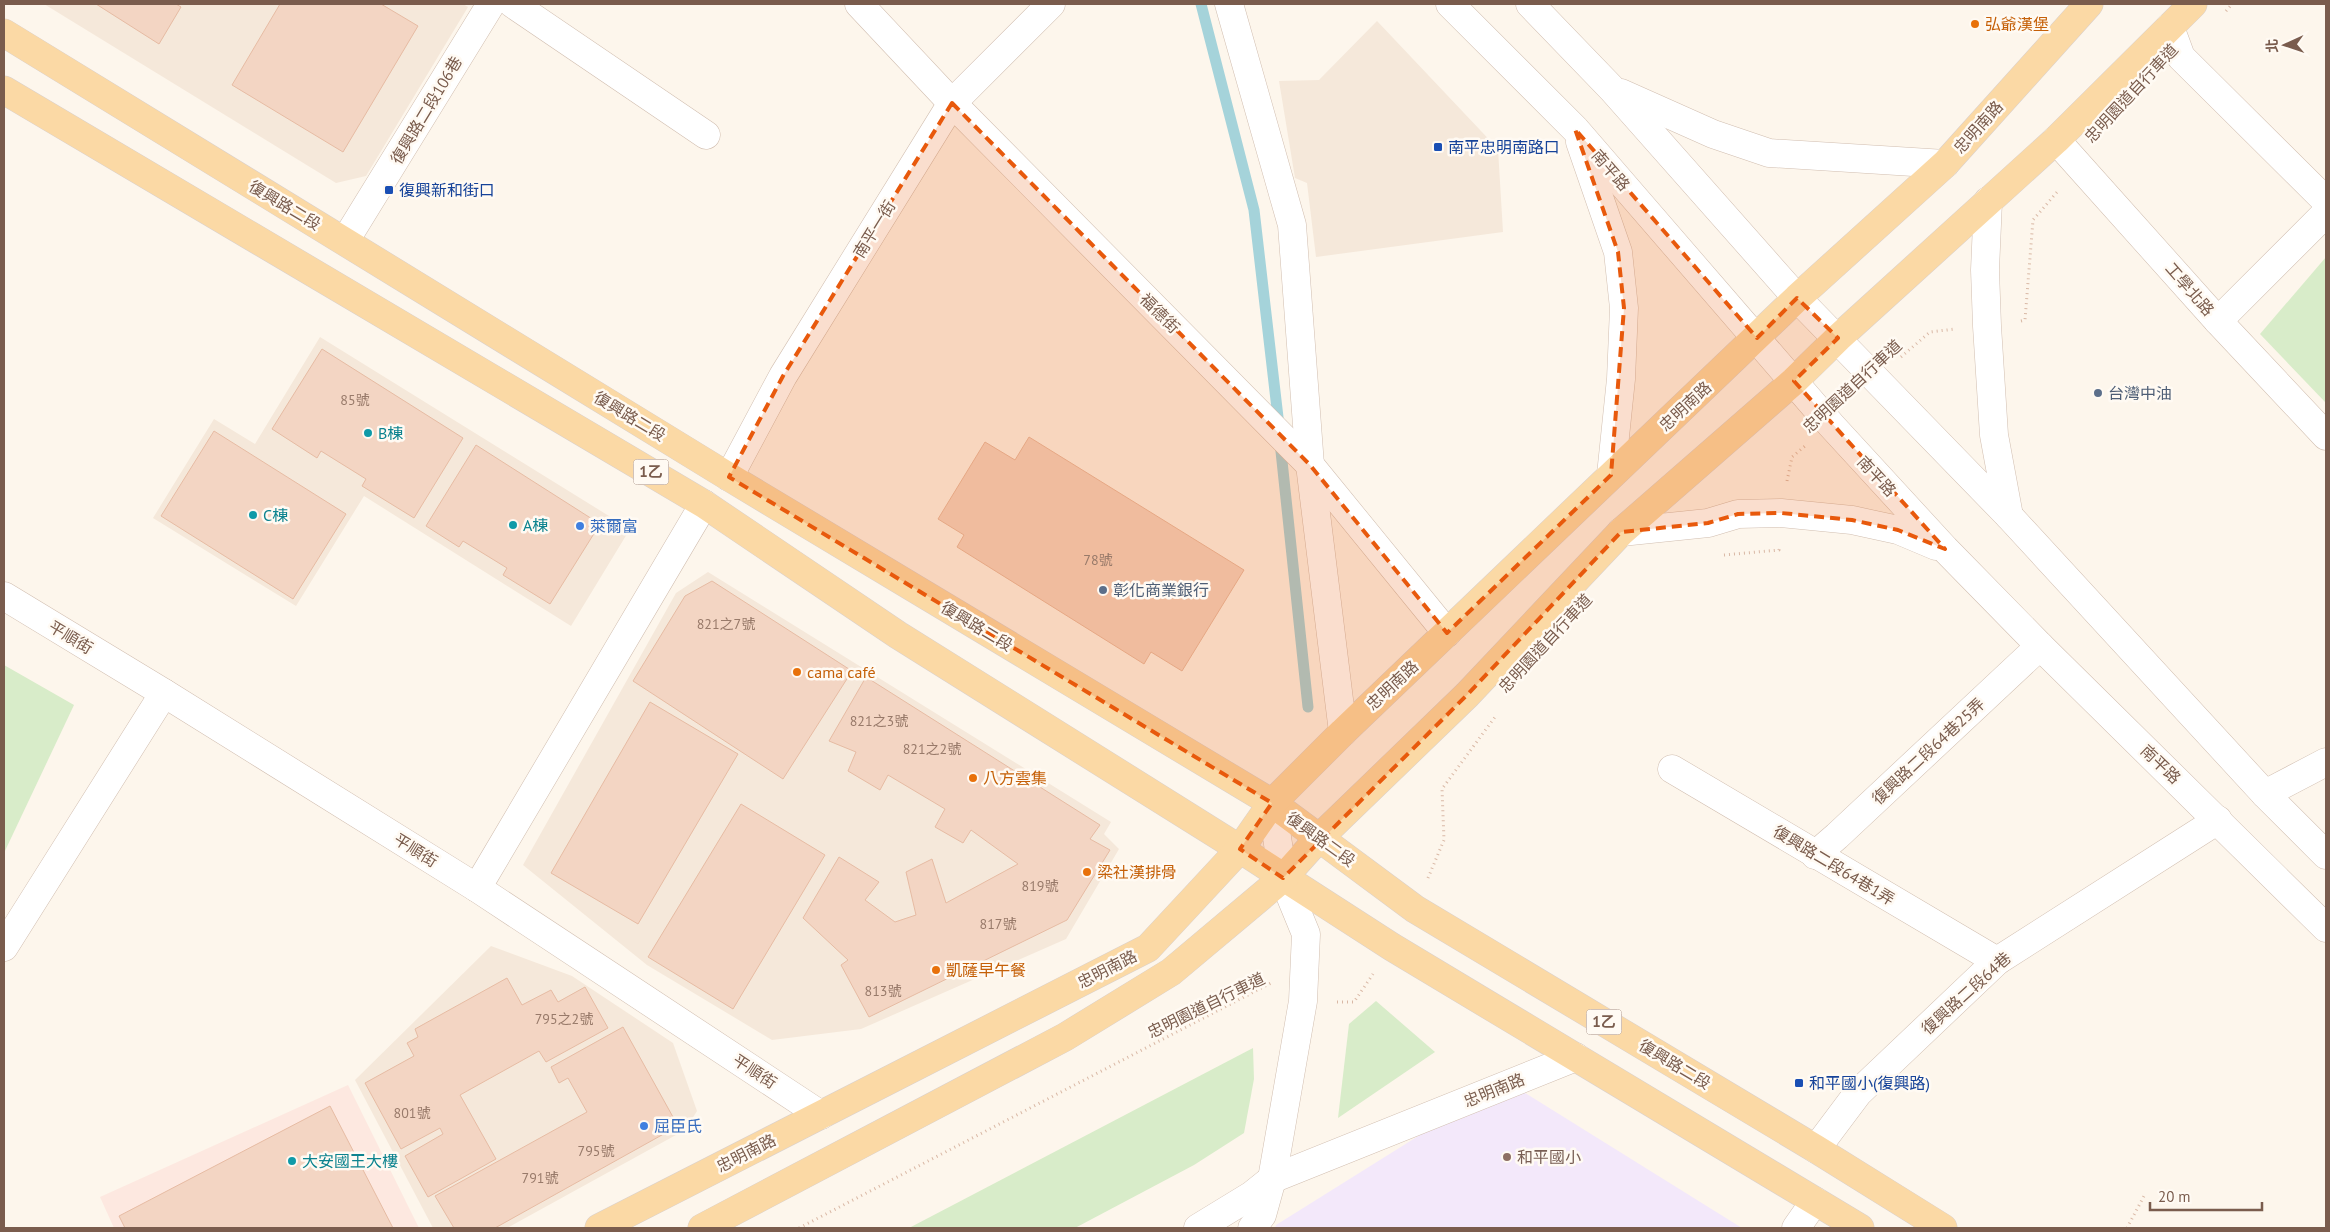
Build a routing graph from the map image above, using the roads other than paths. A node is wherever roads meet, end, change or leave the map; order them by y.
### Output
1 (490, 4) edge
2 (513, 4) edge
3 (859, 4) edge
4 (1051, 4) edge
5 (1229, 4) edge
6 (1450, 4) edge
7 (1530, 4) edge
8 (2089, 4) edge
9 (2193, 4) edge
10 (2170, 27) junction
11 (4, 33) edge
12 (4, 90) edge
13 (1612, 90) junction
14 (952, 103) junction
15 (1575, 129) junction
16 (706, 135) dead end
17 (2056, 140) junction
18 (1946, 164) junction
19 (1988, 201) junction
20 (2326, 201) edge
21 (2326, 213) edge
22 (345, 241) junction
23 (1797, 298) junction
24 (2218, 320) junction
25 (1756, 338) junction
26 (1838, 338) junction
27 (1794, 382) junction
28 (2326, 436) edge
29 (1310, 465) junction
30 (1611, 475) junction
31 (729, 477) junction
32 (704, 504) junction
33 (2009, 516) junction
34 (1621, 532) junction
35 (1944, 549) junction
36 (4, 596) edge
37 (1447, 633) junction
38 (2040, 646) junction
39 (164, 693) junction
40 (1343, 732) junction
41 (2326, 762) edge
42 (1672, 768) dead end
43 (2265, 794) junction
44 (1272, 803) junction
45 (2218, 820) junction
46 (1319, 838) junction
47 (1240, 849) junction
48 (1815, 854) junction
49 (2326, 855) edge
50 (1283, 878) junction
51 (477, 888) junction
52 (2326, 928) edge
53 (4, 947) edge
54 (1996, 961) junction
55 (1576, 1057) junction
56 (821, 1115) junction
57 (1816, 1148) junction
58 (1272, 1179) junction
59 (1815, 1201) junction
60 (599, 1228) edge
61 (702, 1228) edge
62 (1198, 1228) edge
63 (1252, 1228) edge
64 (1796, 1228) edge
65 (1860, 1228) edge
66 (1943, 1228) edge

1 - 22 street, 復興路二段106巷
2 - 16 street
3 - 14 street, 福德街
4 - 14 street, 南平一街
5 - 29 street
6 - 15 street, 南平路
7 - 13 street
8 - 18 main road, 忠明南路
9 - 10 main road, 忠明南路
10 - 17 main road, 忠明南路
10 - 20 street
11 - 22 main road, 復興路二段 / 1乙
12 - 32 main road, 1乙
13 - 18 street
13 - 23 street
14 - 29 street, 福德街
14 - 31 street, 南平一街
15 - 25 street, 南平路
15 - 30 street
17 - 19 main road, 忠明南路
17 - 24 street, 工學北路
18 - 23 main road, 忠明南路
19 - 26 main road, 忠明南路
19 - 33 street
21 - 24 street
22 - 31 main road, 復興路二段 / 1乙
23 - 25 main road, 忠明南路
23 - 26 street
24 - 28 street, 工學北路
25 - 27 street, 南平路
25 - 30 main road, 忠明南路
26 - 27 main road, 忠明南路
26 - 33 street
27 - 34 main road, 忠明南路
27 - 35 street, 南平路
29 - 37 street, 福德街
29 - 40 street
30 - 37 main road, 忠明南路
31 - 44 main road, 復興路二段 / 1乙
32 - 47 main road, 1乙
32 - 51 street
33 - 43 street
34 - 35 street
34 - 46 main road, 忠明南路
35 - 38 street, 南平路
36 - 39 street, 平順街
37 - 40 main road, 忠明南路
38 - 45 street, 南平路
38 - 48 street, 復興路二段64巷25弄
39 - 51 street, 平順街
39 - 53 street
40 - 44 main road, 忠明南路
41 - 43 street
42 - 48 street, 復興路二段64巷1弄
43 - 49 street
44 - 46 main road, 復興路二段 / 1乙
44 - 47 main road, 忠明南路
44 - 50 street
45 - 52 street, 南平路
45 - 54 street, 復興路二段64巷
46 - 50 main road, 忠明南路
46 - 57 main road, 復興路二段 / 1乙
47 - 50 main road, 1乙
47 - 56 main road, 忠明南路
48 - 54 street, 復興路二段64巷1弄
50 - 55 main road, 1乙
50 - 58 street
50 - 61 main road, 忠明南路
51 - 56 street, 平順街
54 - 57 street, 復興路二段64巷
55 - 58 street, 忠明南路
55 - 59 main road, 1乙
56 - 60 main road, 忠明南路
57 - 66 main road, 復興路二段 / 1乙
58 - 62 street, 忠明南路
58 - 63 street
59 - 64 street
59 - 65 main road, 1乙

